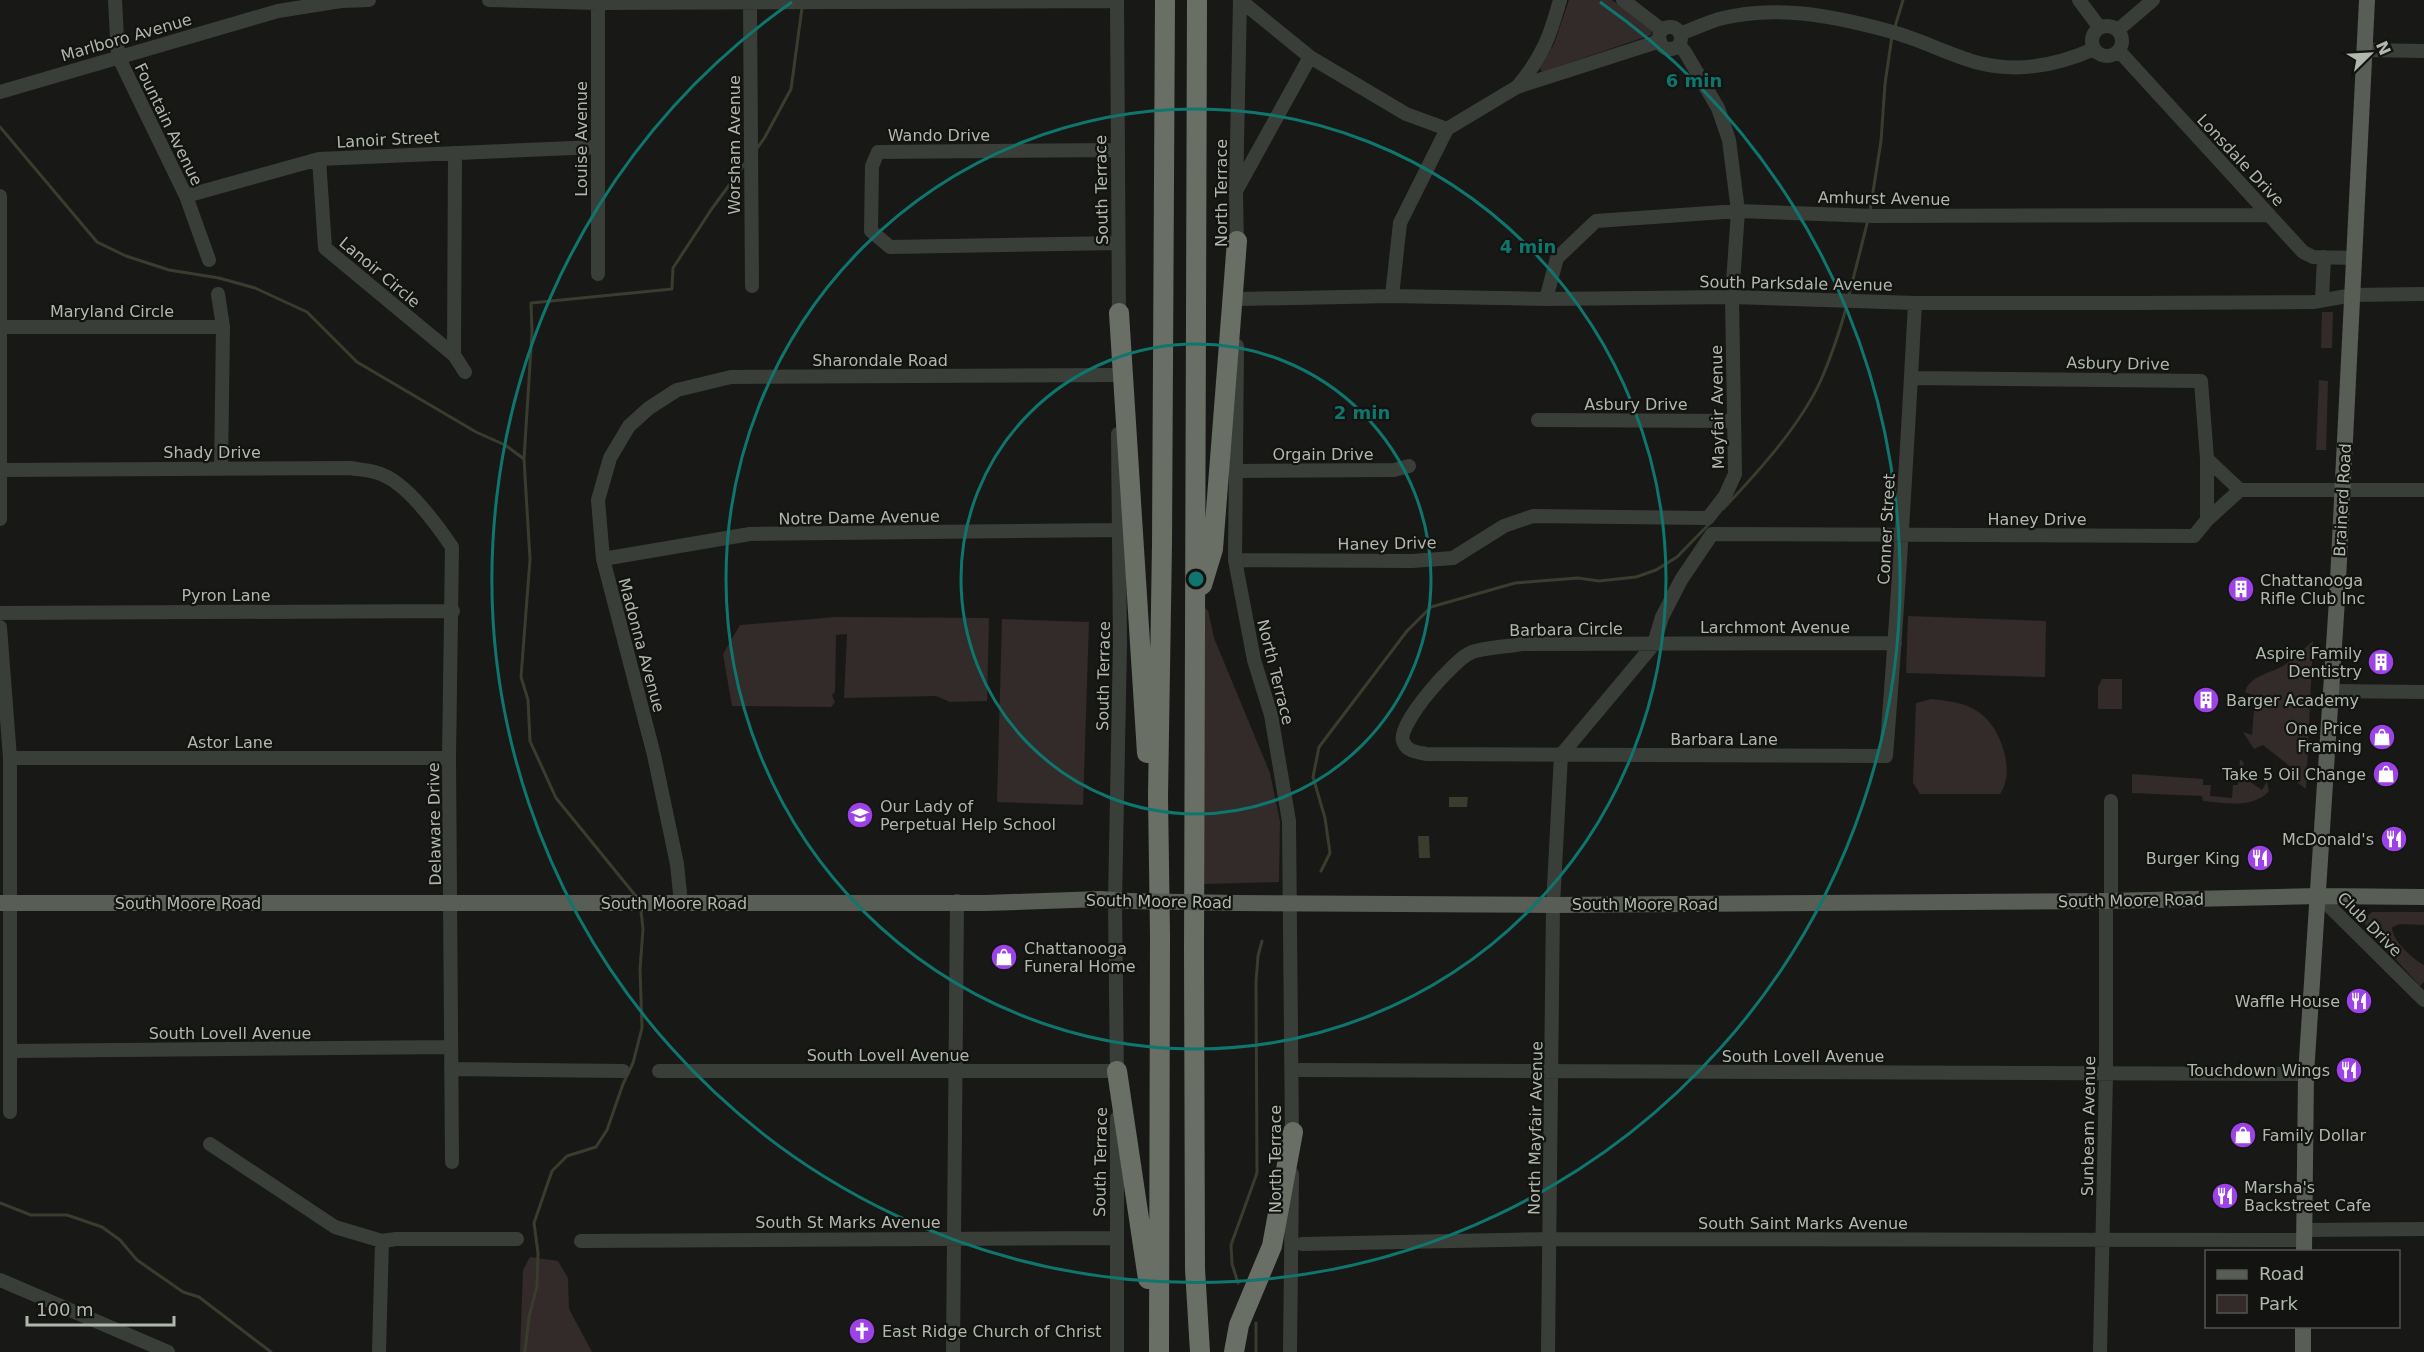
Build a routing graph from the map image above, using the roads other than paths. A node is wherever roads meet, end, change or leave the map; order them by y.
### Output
1 (115, 0) edge
2 (369, 0) edge
3 (489, 0) edge
4 (1165, 0) edge
5 (1197, 0) edge
6 (1240, 0) edge
7 (1560, 0) edge
8 (1623, 0) edge
9 (2079, 0) edge
10 (2153, 0) edge
11 (2367, 0) edge
12 (1117, 1) edge
13 (598, 3) junction
14 (750, 3) junction
15 (2100, 28) junction
16 (2118, 30) junction
17 (1661, 36) junction
18 (1679, 40) junction
19 (2094, 49) junction
20 (2365, 50) junction
21 (2119, 51) junction
22 (2424, 51) edge
23 (118, 56) junction
24 (1310, 57) junction
25 (1517, 87) junction
26 (0, 92) edge
27 (1447, 129) junction
28 (597, 147) junction
29 (1117, 150) junction
30 (455, 153) junction
31 (319, 159) junction
32 (1236, 192) junction
33 (0, 196) edge
34 (186, 196) junction
35 (1738, 211) junction
36 (2269, 215) junction
37 (1237, 241) junction
38 (1118, 243) junction
39 (2324, 257) junction
40 (2355, 258) junction
41 (209, 260) dead end
42 (598, 274) dead end
43 (752, 286) dead end
44 (218, 294) dead end
45 (2424, 294) edge
46 (2353, 295) junction
47 (1392, 296) junction
48 (1732, 297) junction
49 (1238, 298) junction
50 (1546, 299) junction
51 (2322, 300) junction
52 (1915, 303) junction
53 (1119, 313) junction
54 (1, 327) edge
55 (223, 327) junction
56 (454, 355) junction
57 (465, 372) dead end
58 (1118, 375) junction
59 (1911, 378) junction
60 (650, 408) joint
61 (1538, 420) dead end
62 (1733, 421) junction
63 (2207, 459) junction
64 (1409, 466) dead end
65 (221, 469) junction
66 (1, 470) edge
67 (1236, 471) junction
68 (2343, 489) junction
69 (2240, 490) junction
70 (2424, 490) edge
71 (414, 498) joint
72 (1708, 518) junction
73 (0, 519) edge
74 (2207, 520) junction
75 (1118, 530) junction
76 (1712, 534) junction
77 (1903, 535) junction
78 (603, 559) junction
79 (1235, 560) junction
80 (1196, 608) junction
81 (453, 611) junction
82 (0, 613) edge
83 (0, 627) edge
84 (1895, 642) junction
85 (1654, 644) junction
86 (2331, 691) junction
87 (2424, 692) edge
88 (1561, 755) junction
89 (1886, 756) joint
90 (10, 758) junction
91 (450, 758) junction
92 (1158, 796) junction
93 (2111, 801) dead end
94 (2319, 896) junction
95 (2424, 897) edge
96 (1123, 901) junction
97 (2109, 901) junction
98 (957, 902) junction
99 (6, 903) edge
100 (451, 903) junction
101 (681, 903) junction
102 (1289, 905) junction
103 (1553, 905) junction
104 (2424, 1000) edge
105 (451, 1047) junction
106 (9, 1051) junction
107 (452, 1070) junction
108 (1300, 1070) dead end
109 (622, 1071) dead end
110 (659, 1071) dead end
111 (954, 1071) junction
112 (1117, 1071) junction
113 (1553, 1071) junction
114 (2306, 1074) junction
115 (2106, 1075) junction
116 (10, 1112) dead end
117 (1293, 1132) junction
118 (210, 1144) dead end
119 (452, 1162) dead end
120 (2424, 1229) edge
121 (954, 1238) junction
122 (1116, 1238) junction
123 (517, 1239) dead end
124 (1551, 1239) junction
125 (2101, 1240) junction
126 (2304, 1240) edge
127 (382, 1241) junction
128 (581, 1241) dead end
129 (1302, 1244) dead end
130 (0, 1280) edge
131 (2303, 1328) edge
132 (168, 1352) edge
133 (379, 1352) edge
134 (953, 1352) edge
135 (1117, 1352) edge
136 (1159, 1352) edge
137 (1200, 1352) edge
138 (1234, 1352) edge
139 (1290, 1352) edge
140 (1548, 1352) edge
141 (2100, 1352) edge
142 (2303, 1352) edge

1 - 23 street, Fountain Avenue
2 - 23 street, Marlboro Avenue
3 - 13 street
4 - 92 highway
5 - 80 highway
6 - 24 street
6 - 32 street, North Terrace
7 - 25 street
8 - 17 street
9 - 15 street
10 - 16 street
11 - 20 main road, Brainerd Road
12 - 14 street
12 - 29 street, South Terrace
13 - 14 street
13 - 28 street, Louise Avenue
14 - 43 street, Worsham Avenue
15 - 16 street
15 - 19 street
16 - 21 street
17 - 18 street
17 - 25 street
18 - 19 street
18 - 35 street, Mayfair Avenue
19 - 21 street
20 - 22 street
20 - 40 main road, Brainerd Road
21 - 36 street, Lonsdale Drive
23 - 26 street, Marlboro Avenue
23 - 34 street, Fountain Avenue
24 - 27 street
24 - 32 street
25 - 27 street
27 - 47 street
28 - 30 street, Lanoir Street
28 - 42 street, Louise Avenue
29 - 38 street, South Terrace
29 - 38 street, Wando Drive
30 - 31 street, Lanoir Street
30 - 56 street
31 - 34 street, Lanoir Street
31 - 56 street, Lanoir Circle
32 - 37 street, North Terrace
33 - 54 street
34 - 41 street, Fountain Avenue
35 - 36 street, Amhurst Avenue
35 - 48 street, Mayfair Avenue
35 - 50 street, Amhurst Avenue
36 - 39 street, Lonsdale Drive
37 - 49 street, North Terrace
37 - 80 highway
38 - 53 street, South Terrace
39 - 40 street, Lonsdale Drive
39 - 51 street
40 - 46 main road, Brainerd Road
44 - 55 street
45 - 46 street, South Parksdale Avenue
46 - 51 street, South Parksdale Avenue
46 - 68 main road, Brainerd Road
47 - 49 street, South Parksdale Avenue
47 - 50 street, South Parksdale Avenue
48 - 50 street, South Parksdale Avenue
48 - 52 street, South Parksdale Avenue
48 - 62 street, Mayfair Avenue
49 - 67 street, North Terrace
51 - 52 street, South Parksdale Avenue
52 - 59 street, Conner Street
53 - 58 street, South Terrace
53 - 92 highway
54 - 55 street, Maryland Circle
54 - 66 street
55 - 65 street
56 - 57 street, Lanoir Circle
58 - 60 street, Sharondale Road
58 - 75 street, South Terrace
59 - 63 street, Asbury Drive
59 - 77 street, Conner Street
60 - 78 street, Madonna Avenue
61 - 62 street, Asbury Drive
62 - 72 street, Mayfair Avenue
63 - 69 street
63 - 74 street
64 - 67 street, Orgain Drive
65 - 66 street, Shady Drive
65 - 71 street, Shady Drive
66 - 73 street
67 - 79 street, North Terrace
68 - 69 street
68 - 70 street
68 - 86 main road, Brainerd Road
69 - 74 street, Haney Drive
71 - 81 street, Delaware Drive
72 - 76 street
72 - 79 street, Haney Drive
74 - 77 street, Haney Drive
75 - 78 street, Notre Dame Avenue
75 - 96 street, South Terrace
76 - 77 street, Haney Drive
76 - 85 street
77 - 84 street, Conner Street
78 - 101 street, Madonna Avenue
79 - 102 street, North Terrace
80 - 137 highway
81 - 82 street, Pyron Lane
81 - 91 street, Delaware Drive
83 - 90 street
84 - 85 street, Larchmont Avenue
84 - 89 street, Conner Street
85 - 88 street
85 - 88 street, Barbara Circle
86 - 87 street
86 - 94 main road, Brainerd Road
88 - 89 street, Barbara Lane
88 - 103 street
90 - 91 street, Astor Lane
90 - 99 street
91 - 100 street, Delaware Drive
92 - 136 highway
93 - 97 street, Sunbeam Avenue
94 - 95 main road, South Moore Road
94 - 97 main road, South Moore Road
94 - 104 street, Club Drive
94 - 114 main road, Brainerd Road
96 - 98 main road, South Moore Road
96 - 102 main road, South Moore Road, bridge
96 - 112 street, South Terrace
97 - 103 main road, South Moore Road
97 - 115 street, Sunbeam Avenue
98 - 101 main road, South Moore Road
98 - 111 street
99 - 100 main road, South Moore Road
99 - 106 street
100 - 101 main road, South Moore Road
100 - 105 street, Delaware Drive
102 - 103 main road, South Moore Road
102 - 117 street, North Terrace
103 - 113 street, North Mayfair Avenue
105 - 106 street, South Lovell Avenue
105 - 107 street, Delaware Drive
106 - 116 street
107 - 109 street
107 - 119 street, Delaware Drive
108 - 113 street, South Lovell Avenue
110 - 111 street, South Lovell Avenue
111 - 112 street, South Lovell Avenue
111 - 121 street
112 - 122 street, South Terrace
112 - 136 highway
113 - 115 street, South Lovell Avenue
113 - 124 street, North Mayfair Avenue
114 - 115 street, South Lovell Avenue
114 - 126 main road, Brainerd Road
115 - 125 street, Sunbeam Avenue
117 - 138 highway
117 - 139 street, North Terrace
118 - 127 street
120 - 126 street, South Saint Marks Avenue
121 - 122 street, South St Marks Avenue
121 - 128 street, South St Marks Avenue
121 - 134 street
122 - 135 street, South Terrace
123 - 127 street
124 - 125 street, South Saint Marks Avenue
124 - 129 street, South Saint Marks Avenue
124 - 140 street, North Mayfair Avenue
125 - 126 street, South Saint Marks Avenue
125 - 141 street, Sunbeam Avenue
127 - 133 street
130 - 132 street
131 - 142 main road

